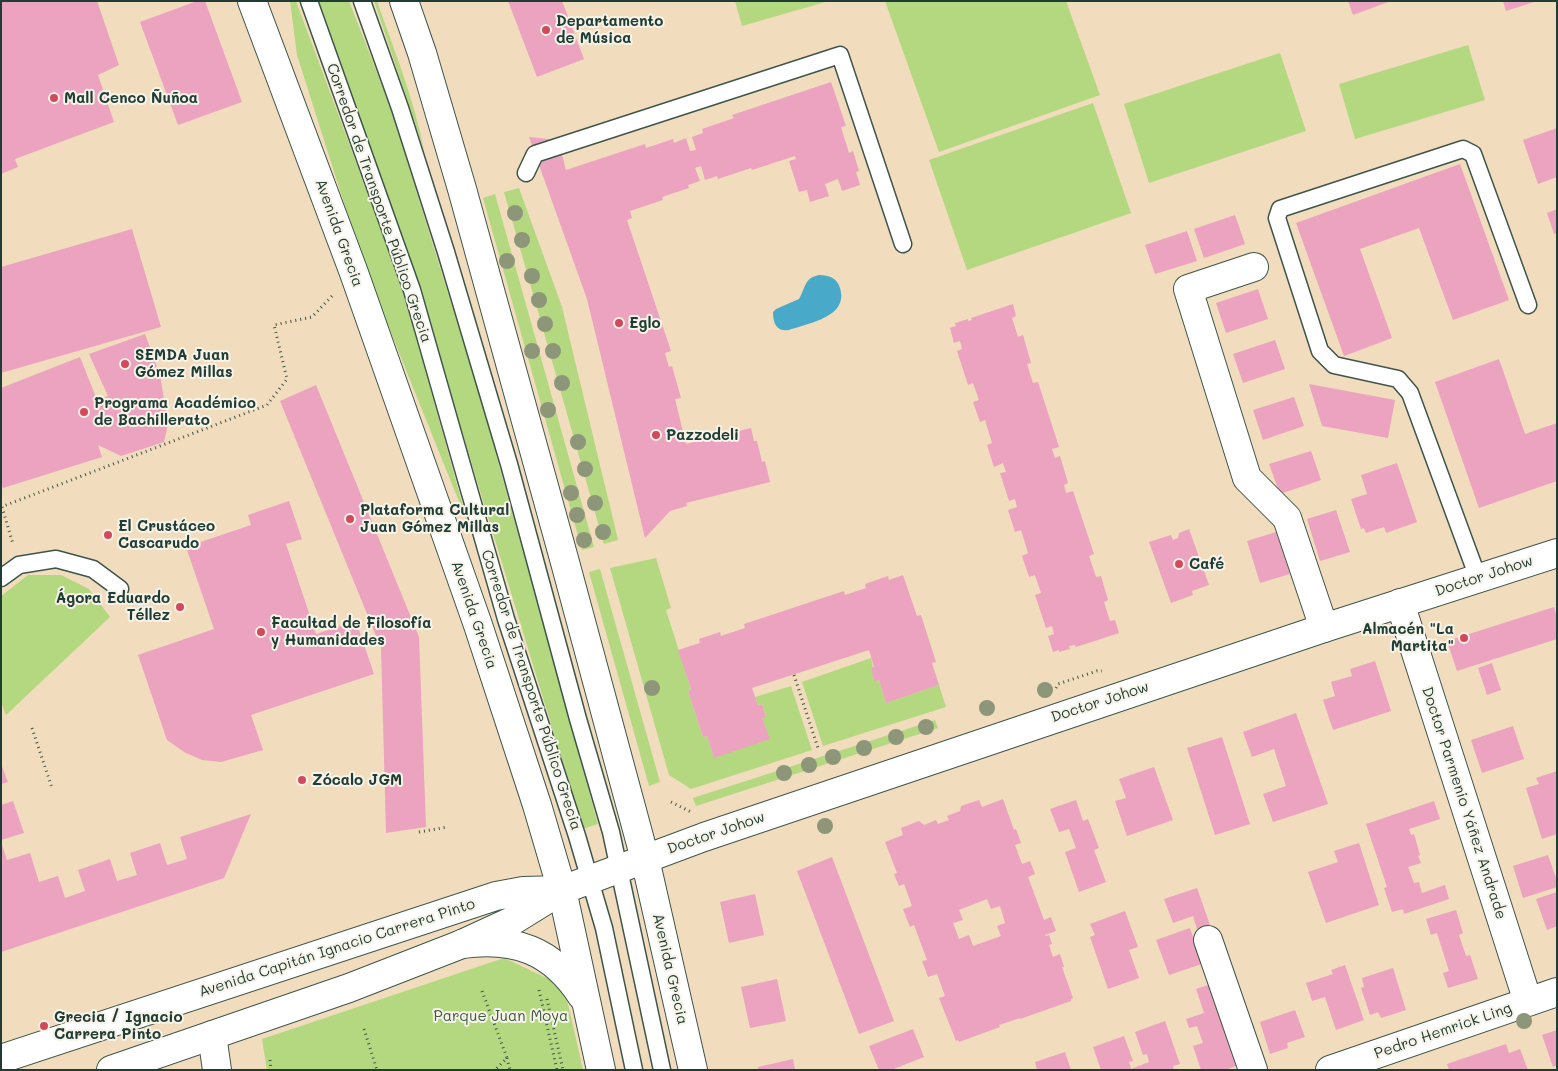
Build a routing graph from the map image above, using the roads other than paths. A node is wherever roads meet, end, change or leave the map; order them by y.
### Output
1 (252, 1) edge
2 (267, 1) edge
3 (309, 1) edge
4 (362, 1) edge
5 (404, 1) edge
6 (282, 80) junction
7 (526, 173) dead end
8 (903, 244) dead end
9 (1254, 267) dead end
10 (1528, 305) dead end
11 (1557, 553) edge
12 (1, 578) edge
13 (1478, 578) junction
14 (120, 589) dead end
15 (1400, 603) junction
16 (1324, 628) junction
17 (645, 859) junction
18 (620, 868) junction
19 (590, 880) junction
20 (562, 890) junction
21 (1208, 940) dead end
22 (462, 944) junction
23 (203, 992) junction
24 (1557, 992) edge
25 (586, 1001) junction
26 (1528, 1002) junction
27 (212, 1035) junction
28 (1, 1059) edge
29 (111, 1070) edge
30 (217, 1070) edge
31 (600, 1070) edge
32 (634, 1070) edge
33 (662, 1070) edge
34 (694, 1070) edge
35 (1253, 1070) edge
36 (1330, 1070) edge

1 - 6 street, Avenida Grecia
2 - 6 lane
3 - 19 lane, Corredor de Transporte Público Grecia
4 - 18 lane
5 - 17 street, Avenida Grecia
6 - 20 street, Avenida Grecia
7 - 8 lane
9 - 16 street
10 - 13 lane
11 - 13 street, Doctor Johow
12 - 14 lane
13 - 15 street, Doctor Johow
15 - 16 street, Doctor Johow
15 - 26 street, Doctor Parmenio Yáñez Andrade
16 - 17 street, Doctor Johow
17 - 18 street, Avenida Capitán Ignacio Carrera Pinto
17 - 34 street, Avenida Grecia
18 - 19 street, Avenida Capitán Ignacio Carrera Pinto
18 - 33 lane
19 - 20 street, Avenida Capitán Ignacio Carrera Pinto
19 - 32 lane, Corredor de Transporte Público Grecia
20 - 22 street, Avenida Capitán Ignacio Carrera Pinto
20 - 23 street, Avenida Capitán Ignacio Carrera Pinto
20 - 25 street, Avenida Grecia
21 - 35 street
22 - 25 street
22 - 27 street, Avenida Capitán Ignacio Carrera Pinto
23 - 27 street
23 - 28 street, Avenida Capitán Ignacio Carrera Pinto
24 - 26 street, Pedro Hemrick Ling
25 - 31 street, Avenida Grecia
26 - 36 street, Pedro Hemrick Ling
27 - 29 street, Avenida Capitán Ignacio Carrera Pinto
27 - 30 street

